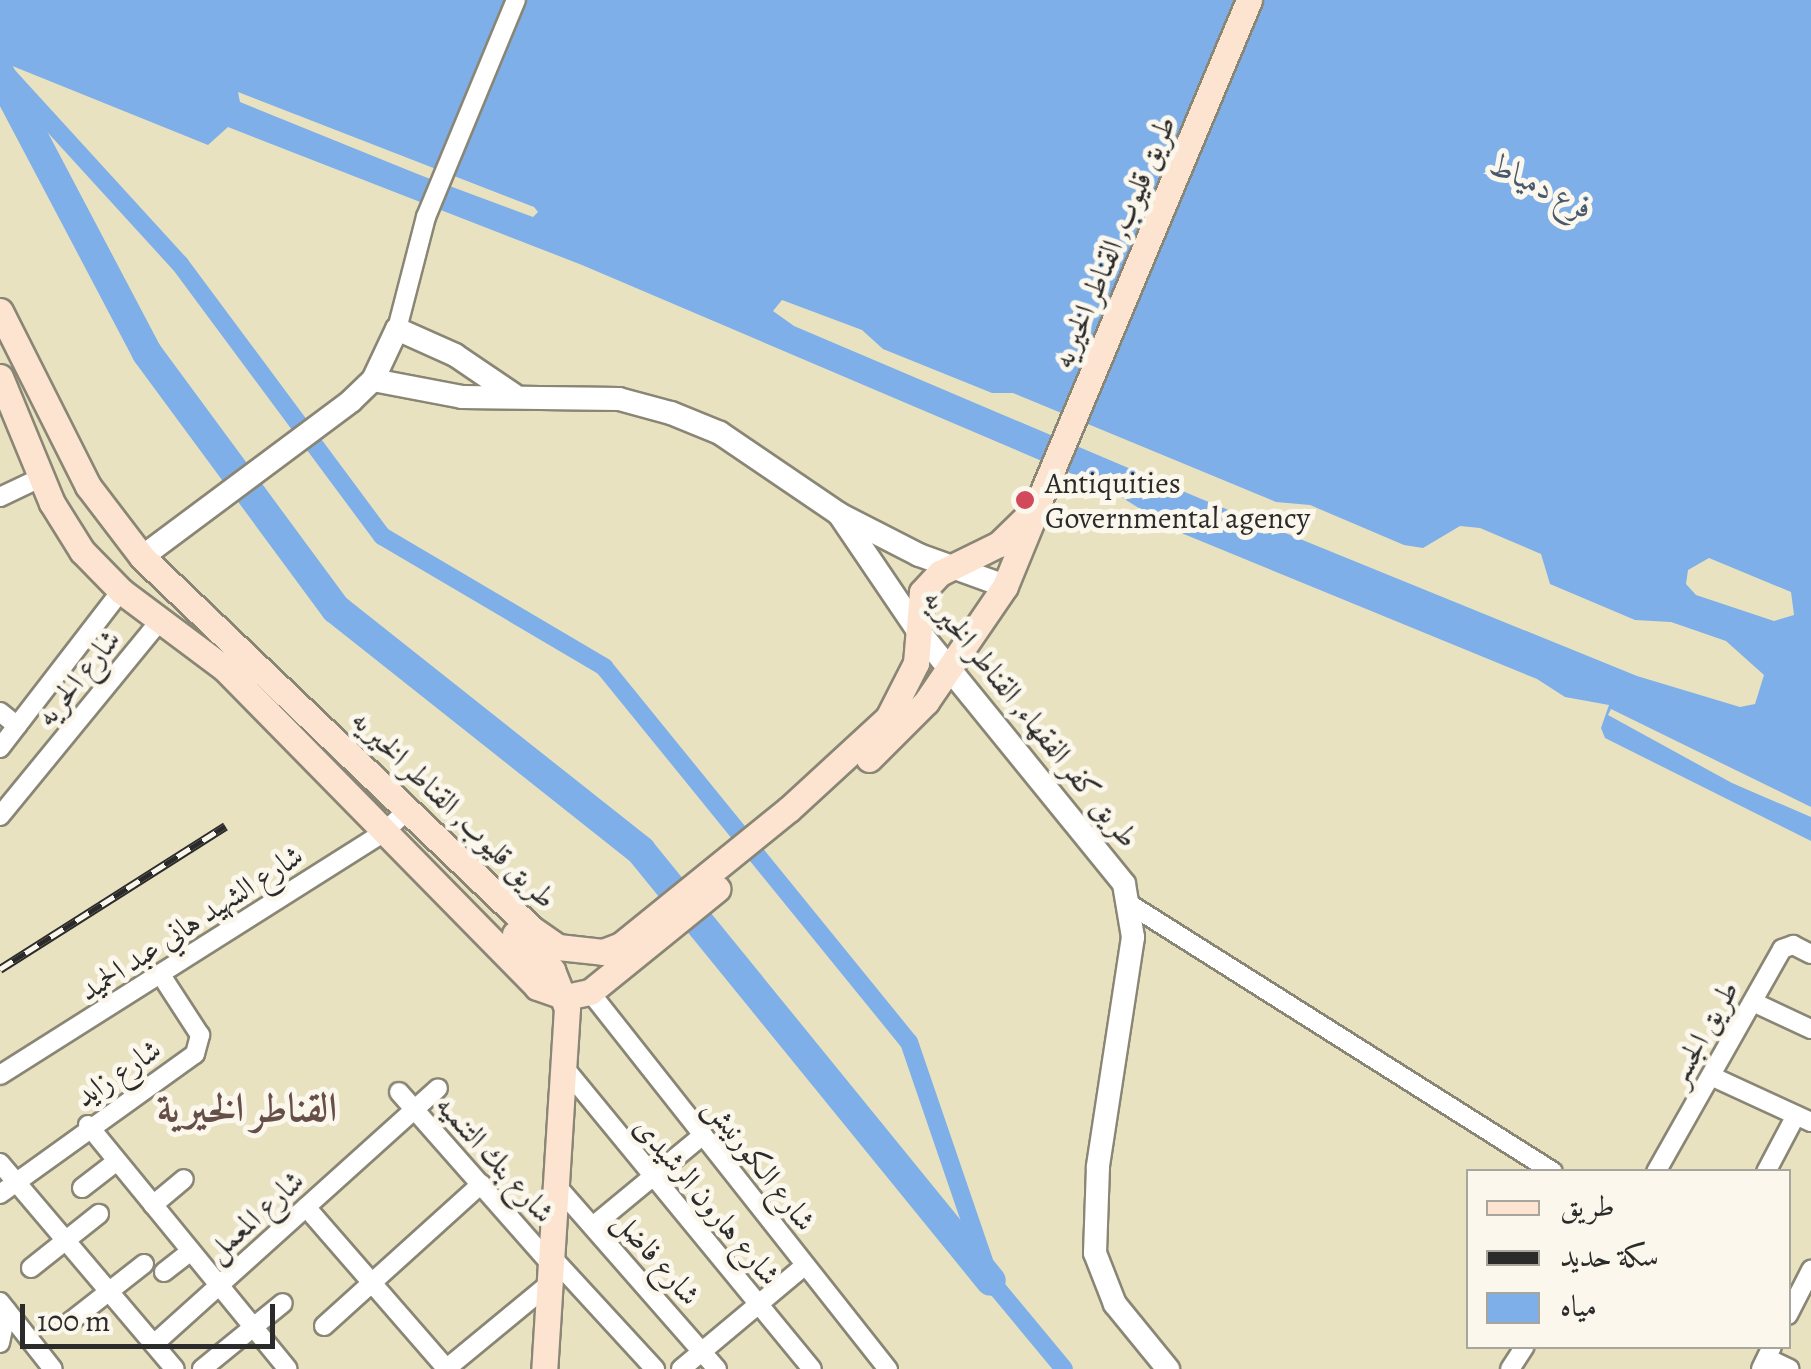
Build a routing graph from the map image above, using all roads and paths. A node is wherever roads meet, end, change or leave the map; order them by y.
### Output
1 (516, 0) edge
2 (1249, 0) edge
3 (0, 311) edge
4 (397, 329) junction
5 (0, 377) edge
6 (373, 380) junction
7 (514, 395) junction
8 (40, 478) junction
9 (0, 497) edge
10 (1036, 508) junction
11 (839, 514) junction
12 (142, 558) junction
13 (951, 567) junction
14 (1005, 586) junction
15 (122, 591) junction
16 (161, 619) junction
17 (917, 630) junction
18 (948, 669) junction
19 (0, 712) edge
20 (18, 726) junction
21 (0, 748) edge
22 (408, 811) junction
23 (793, 815) junction
24 (0, 816) edge
25 (384, 833) junction
26 (447, 851) junction
27 (1131, 905) junction
28 (1811, 954) edge
29 (161, 975) junction
30 (578, 994) junction
31 (1753, 1002) junction
32 (1811, 1029) edge
33 (563, 1066) junction
34 (0, 1075) edge
35 (1711, 1076) junction
36 (438, 1088) dead end
37 (399, 1092) dead end
38 (414, 1110) junction
39 (1804, 1119) edge
40 (88, 1126) junction
41 (703, 1135) junction
42 (117, 1161) junction
43 (0, 1163) edge
44 (1548, 1169) edge
45 (1658, 1169) edge
46 (1768, 1169) edge
47 (650, 1178) junction
48 (184, 1179) dead end
49 (481, 1184) junction
50 (556, 1184) junction
51 (8, 1188) edge
52 (82, 1188) dead end
53 (153, 1205) junction
54 (306, 1207) junction
55 (99, 1214) dead end
56 (593, 1226) junction
57 (66, 1242) junction
58 (191, 1251) junction
59 (144, 1264) dead end
60 (804, 1266) junction
61 (31, 1268) dead end
62 (550, 1268) junction
63 (1811, 1270) edge
64 (164, 1272) dead end
65 (372, 1283) junction
66 (219, 1286) junction
67 (109, 1292) junction
68 (282, 1303) dead end
69 (757, 1305) junction
70 (3, 1307) edge
71 (1791, 1309) edge
72 (70, 1322) dead end
73 (324, 1326) dead end
74 (253, 1327) junction
75 (0, 1343) edge
76 (154, 1344) junction
77 (702, 1352) junction
78 (1767, 1358) edge
79 (54, 1369) edge
80 (175, 1369) edge
81 (202, 1369) edge
82 (288, 1369) edge
83 (446, 1369) edge
84 (544, 1369) edge
85 (656, 1369) edge
86 (681, 1369) edge
87 (716, 1369) edge
88 (812, 1369) edge
89 (888, 1369) edge
90 (1168, 1369) edge
91 (1790, 1369) edge

1 - 4 street
2 - 10 main road, طريق قليوب, القناطر الخيريه
3 - 12 main road, طريق قليوب, القناطر الخيريه
4 - 6 street
4 - 7 street
5 - 8 main road, طريق قليوب, القناطر الخيريه
6 - 7 street, طريق كفر الفقهاء, القناطر الخيريه
6 - 12 street
7 - 11 street, طريق كفر الفقهاء, القناطر الخيريه
8 - 9 street
8 - 15 main road, طريق قليوب, القناطر الخيريه
10 - 13 main road, طريق قليوب, القناطر الخيريه
10 - 14 main road, طريق قليوب, القناطر الخيريه
11 - 13 street, طريق كفر الفقهاء, القناطر الخيريه
11 - 17 street, طريق كفر الفقهاء, القناطر الخيريه
12 - 22 main road, طريق قليوب, القناطر الخيريه
13 - 14 street, طريق كفر الفقهاء, القناطر الخيريه
13 - 17 main road, طريق قليوب, القناطر الخيريه
14 - 18 main road, طريق قليوب, القناطر الخيريه
15 - 16 main road, طريق قليوب, القناطر الخيريه
15 - 20 street, شارع الحريه
16 - 24 street, شارع الحريه
16 - 25 main road, طريق قليوب, القناطر الخيريه
17 - 18 street, طريق كفر الفقهاء, القناطر الخيريه
17 - 23 main road, طريق قليوب, القناطر الخيريه
18 - 23 main road, طريق قليوب, القناطر الخيريه
18 - 27 street, طريق كفر الفقهاء, القناطر الخيريه
19 - 20 street
20 - 21 street, شارع الحريه
22 - 25 street, شارع الشهيد هاني عبد الحميد
22 - 26 main road, طريق قليوب, القناطر الخيريه
23 - 26 main road, طريق قليوب, القناطر الخيريه
23 - 30 main road, طريق قليوب, القناطر الخيريه
25 - 29 street, شارع الشهيد هاني عبد الحميد
25 - 30 main road, طريق قليوب, القناطر الخيريه
26 - 30 main road
27 - 44 street
27 - 90 street, طريق كفر الفقهاء, القناطر الخيريه
28 - 31 street, طريق الجسر
29 - 34 street, شارع الشهيد هاني عبد الحميد
29 - 40 street, شارع زايد
30 - 33 main road
30 - 41 street, شارع الكورنيش
31 - 32 street
31 - 35 street, طريق الجسر
33 - 47 street, شارع هارون الرشيدى
33 - 50 main road
35 - 39 street
35 - 45 street, طريق الجسر
36 - 38 street, شارع المعمل
37 - 38 street, شارع بنك التنميه
38 - 49 street, شارع بنك التنميه
38 - 54 street, شارع المعمل
39 - 46 street
40 - 42 street
40 - 51 street, شارع زايد
41 - 47 street
41 - 60 street, شارع الكورنيش
42 - 52 street
42 - 53 street
43 - 51 street
47 - 56 street
47 - 69 street, شارع هارون الرشيدى
48 - 53 street
49 - 62 street, شارع بنك التنميه
49 - 65 street
50 - 56 street, شارع فاضل
50 - 62 main road
51 - 57 street
53 - 58 street
54 - 65 street
54 - 66 street, شارع المعمل
55 - 57 street
56 - 77 street, شارع فاضل
57 - 61 street
57 - 67 street
58 - 64 street
58 - 66 street
59 - 67 street
60 - 69 street
60 - 89 street, شارع الكورنيش
62 - 83 street
62 - 84 main road
62 - 85 street, شارع بنك التنميه
63 - 71 street
65 - 73 street
65 - 83 street
66 - 74 street
66 - 76 street, شارع المعمل
67 - 72 street
67 - 76 street
68 - 74 street
69 - 77 street
69 - 88 street, شارع هارون الرشيدى
70 - 75 street
70 - 79 street
74 - 81 street
74 - 82 street
76 - 80 street
77 - 86 street
77 - 87 street, شارع فاضل
78 - 91 street

